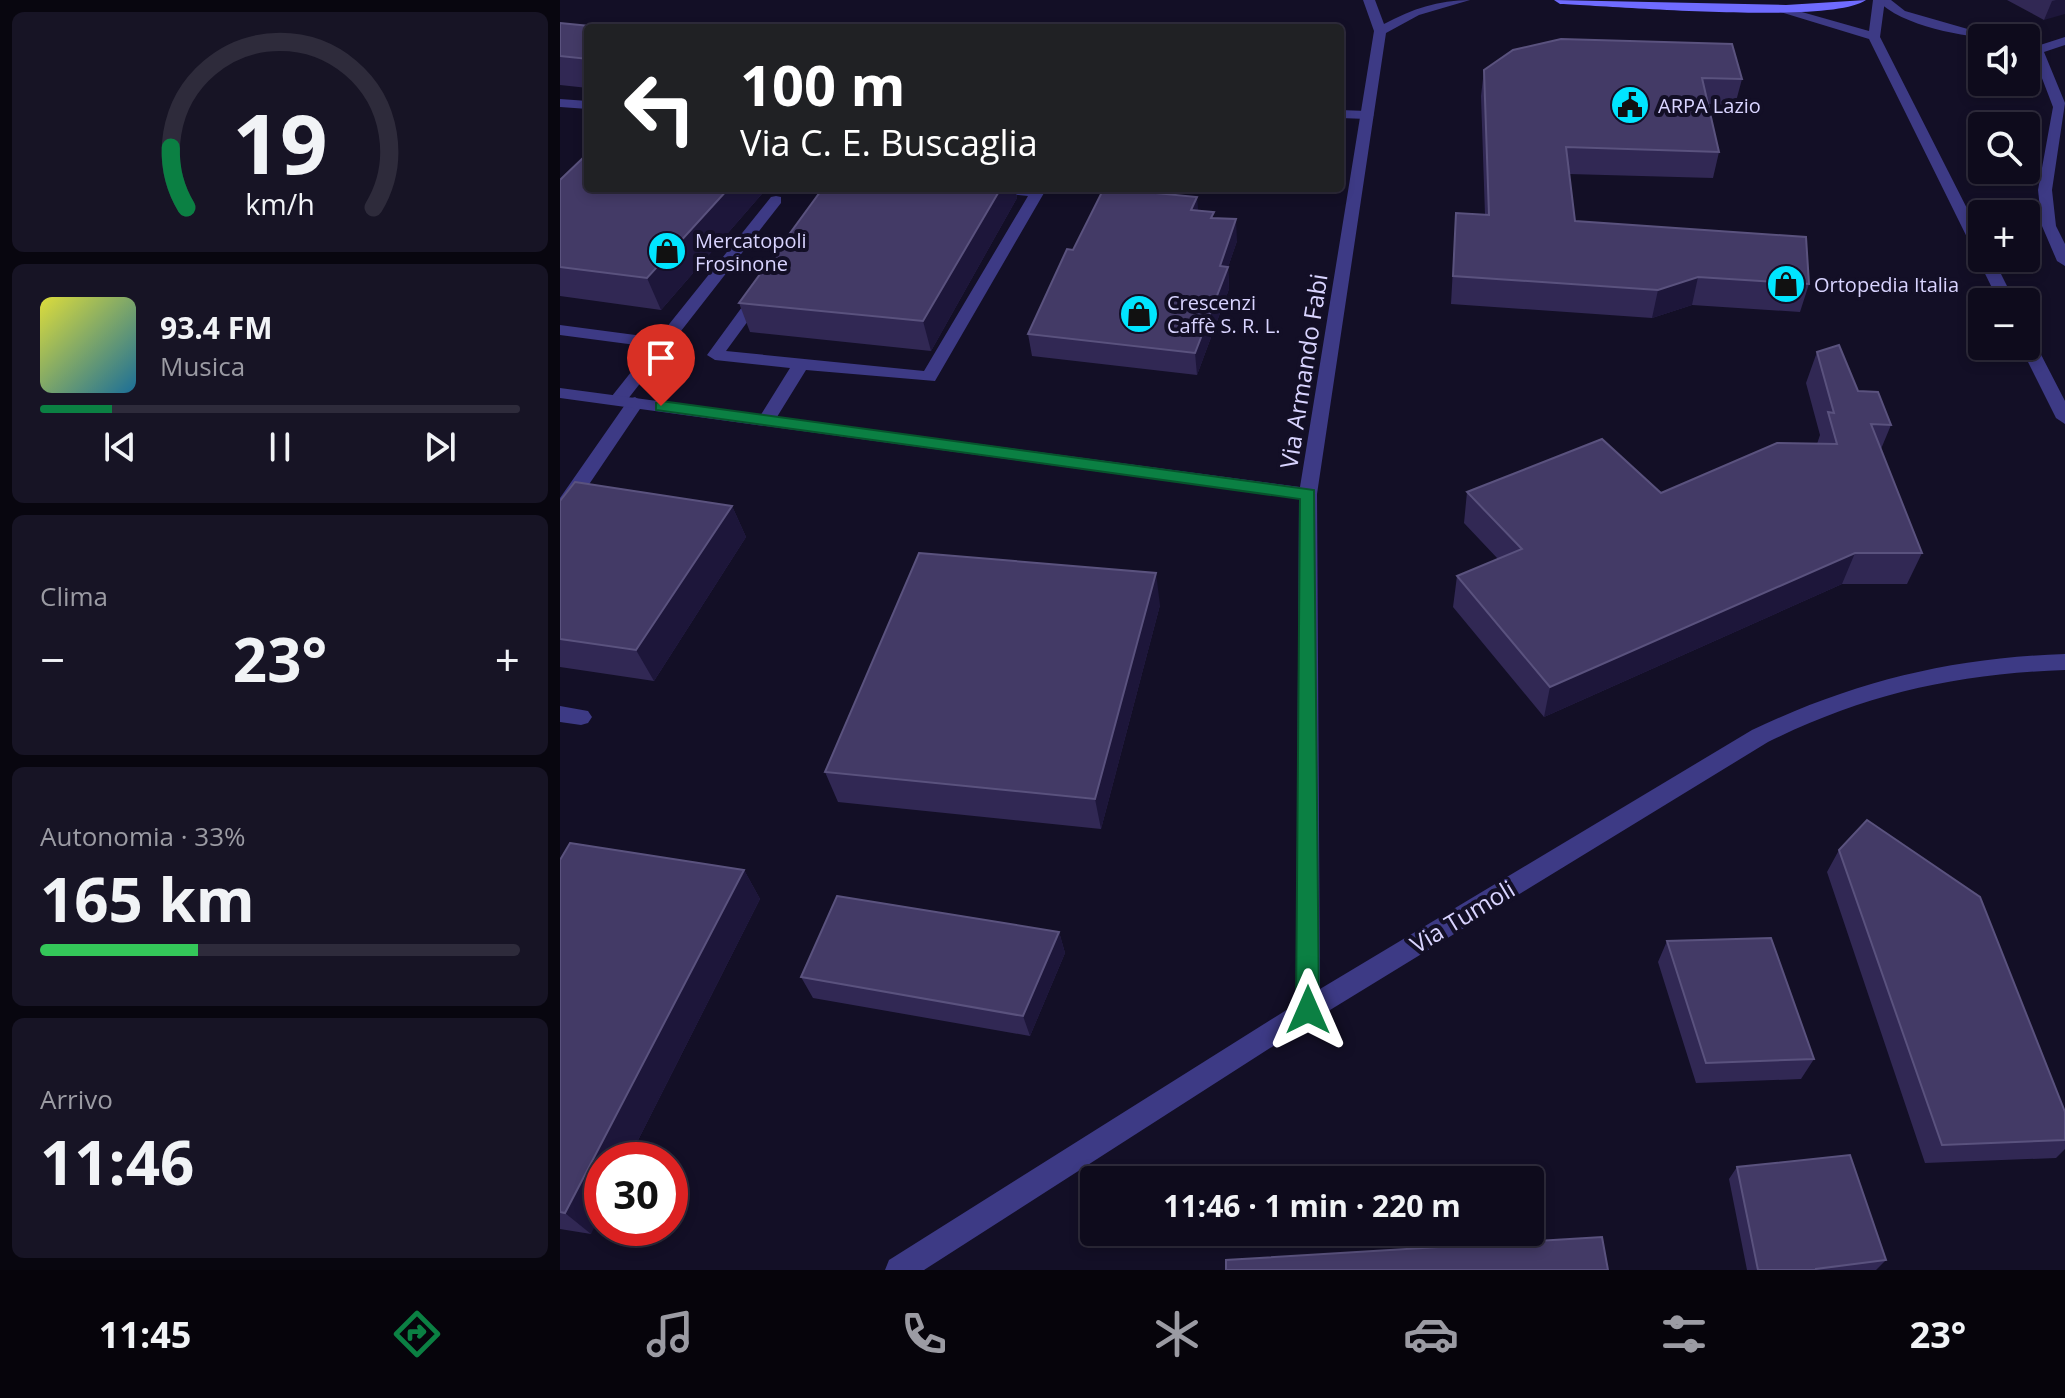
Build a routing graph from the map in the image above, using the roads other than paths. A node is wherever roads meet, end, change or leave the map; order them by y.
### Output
1 (1370, 0) edge
2 (1464, 0) edge
3 (1560, 0) edge
4 (1860, 0) edge
5 (1881, 0) edge
6 (1774, 4) edge
7 (1416, 6) edge
8 (1380, 31) junction
9 (1968, 31) edge
10 (1874, 37) junction
11 (2065, 41) edge
12 (2040, 46) edge
13 (2040, 65) edge
14 (560, 103) edge
15 (584, 105) edge
16 (1344, 114) edge
17 (1367, 115) junction
18 (2045, 190) junction
19 (2065, 191) edge
20 (1028, 192) edge
21 (776, 200) dead end
22 (1968, 225) edge
23 (2065, 261) edge
24 (772, 278) edge
25 (560, 330) edge
26 (663, 344) junction
27 (2036, 360) edge
28 (800, 365) junction
29 (560, 393) edge
30 (627, 402) junction
31 (2065, 418) edge
32 (766, 421) junction
33 (1308, 494) junction
34 (560, 512) edge
35 (2065, 662) edge
36 (1308, 1010) junction
37 (899, 1270) edge

1 - 8 street, Via Armando Fabi
2 - 7 street
3 - 6 street
4 - 6 street
5 - 9 street
5 - 10 street
6 - 10 street
7 - 8 street
8 - 17 street, Via Armando Fabi
10 - 22 street
11 - 12 street
13 - 18 street
14 - 15 street
16 - 17 street
17 - 33 street, Via Armando Fabi
18 - 19 street
18 - 23 street
20 - 28 street
21 - 26 street
24 - 28 street
25 - 26 street
26 - 30 street
27 - 31 street
28 - 32 street
29 - 30 street
30 - 32 street
30 - 34 street
32 - 33 street
33 - 36 street, Via Armando Fabi
35 - 36 street, Via Tumoli
36 - 37 street, Via Tumoli

